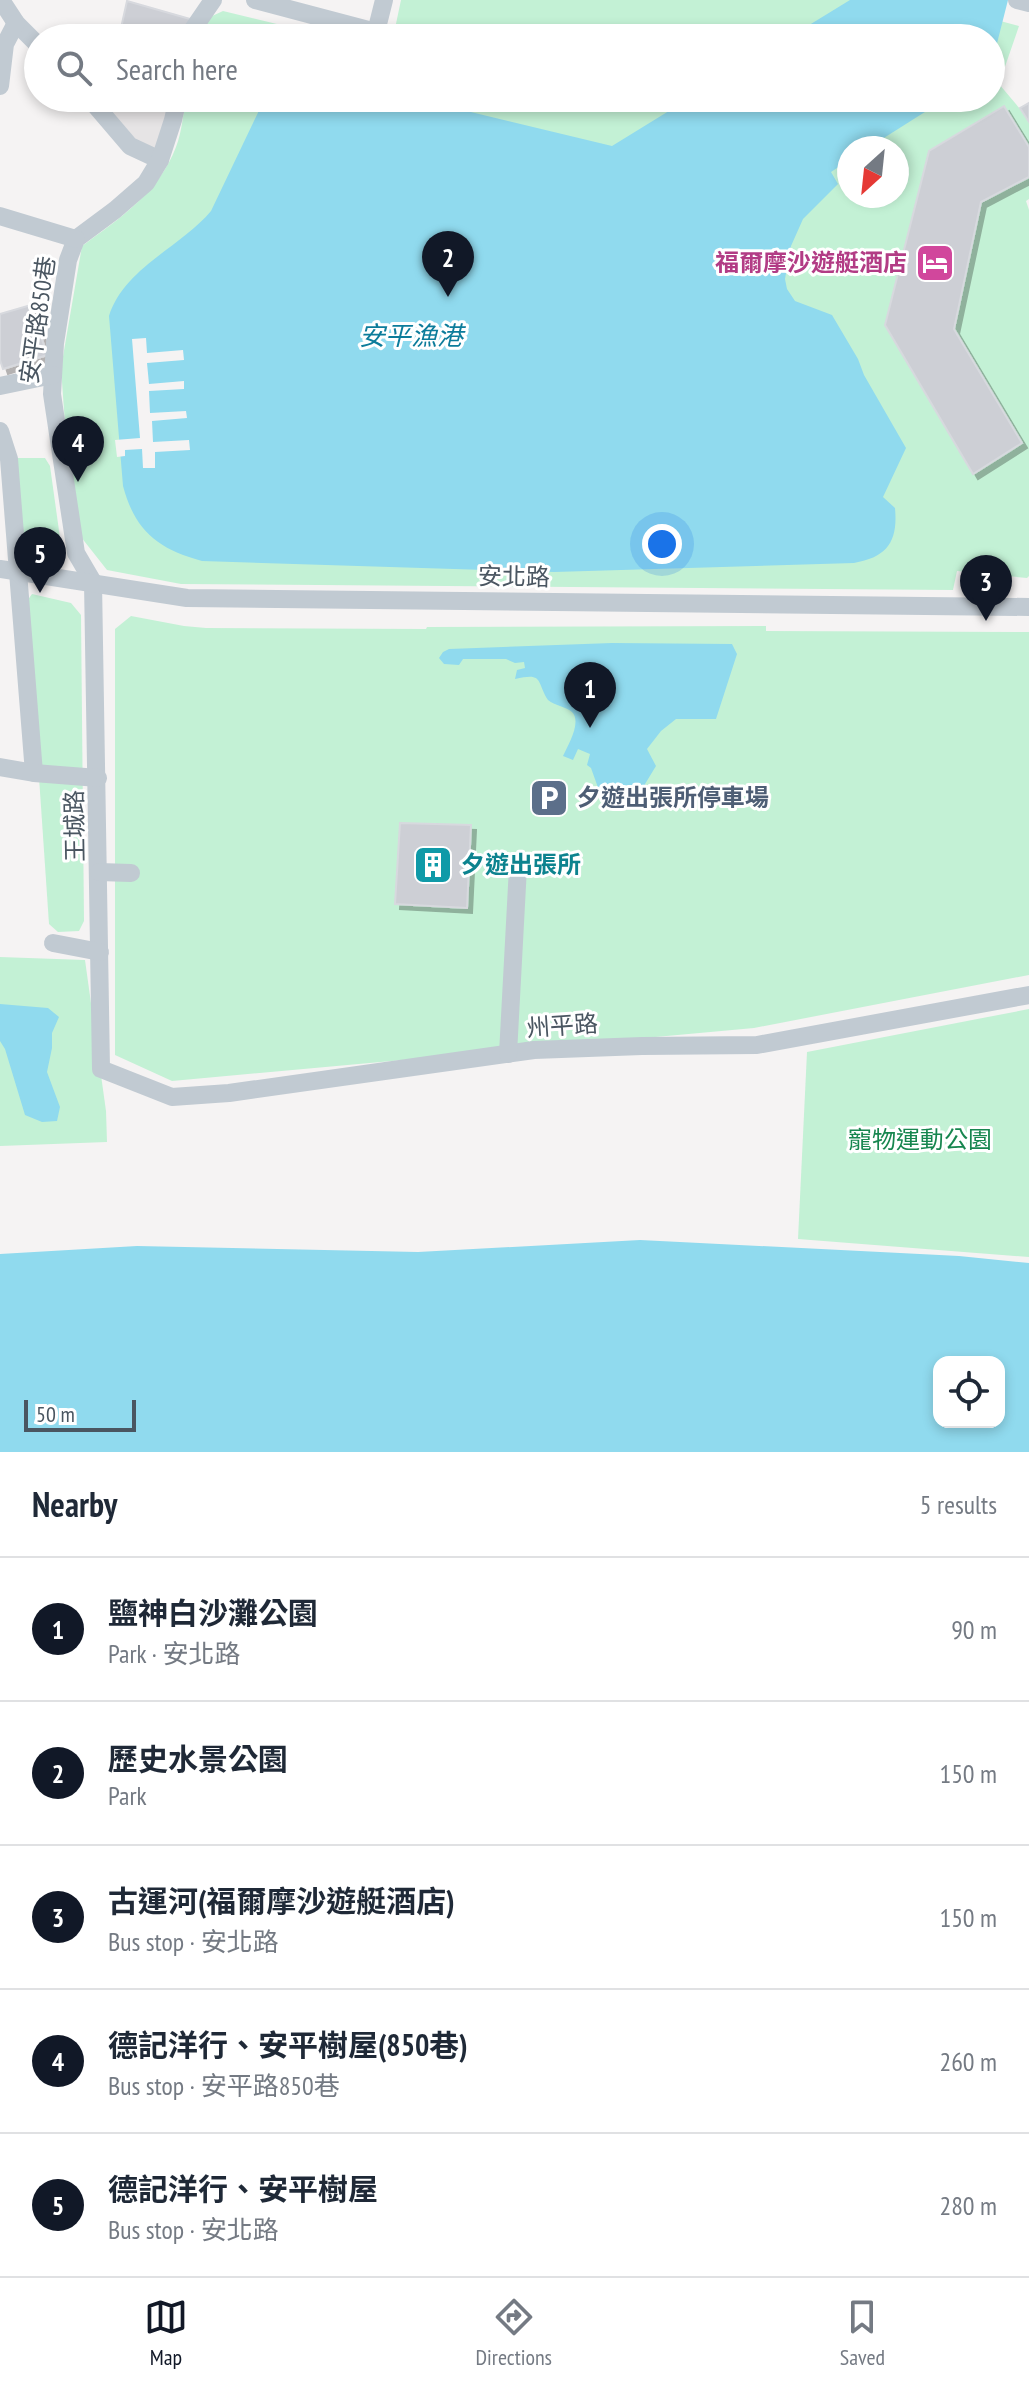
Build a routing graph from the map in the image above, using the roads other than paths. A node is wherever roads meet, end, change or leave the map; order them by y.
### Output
1 (1, 0) edge
2 (213, 0) edge
3 (255, 0) edge
4 (384, 0) edge
5 (1017, 0) edge
6 (1029, 3) edge
7 (16, 23) junction
8 (196, 24) edge
9 (346, 24) edge
10 (378, 24) edge
11 (24, 31) edge
12 (0, 86) edge
13 (101, 112) edge
14 (175, 112) edge
15 (160, 160) junction
16 (0, 216) edge
17 (76, 239) junction
18 (53, 375) junction
19 (0, 386) edge
20 (1, 440) edge
21 (9, 571) edge
22 (93, 582) junction
23 (1029, 607) edge
24 (0, 767) edge
25 (34, 773) junction
26 (98, 778) junction
27 (518, 867) dead end
28 (99, 872) junction
29 (131, 873) dead end
30 (53, 943) dead end
31 (100, 952) junction
32 (1029, 995) edge
33 (508, 1054) junction
34 (101, 1069) joint

1 - 7 street
2 - 8 street
3 - 9 street
4 - 10 street
5 - 6 street
7 - 11 street
7 - 12 street
13 - 15 street
14 - 15 street, 安平路850巷
15 - 17 street, 安平路850巷
16 - 17 street
17 - 18 street, 安平路850巷
18 - 19 street
18 - 22 street, 安平路850巷
20 - 21 street
21 - 22 street, 安北路
21 - 25 street
22 - 23 street, 安北路
22 - 26 street, 王城路
24 - 25 street
25 - 26 street
26 - 28 street, 王城路
27 - 33 street
28 - 29 street
28 - 31 street, 王城路
30 - 31 street
31 - 34 street, 王城路
32 - 33 street, 州平路
33 - 34 street, 州平路

